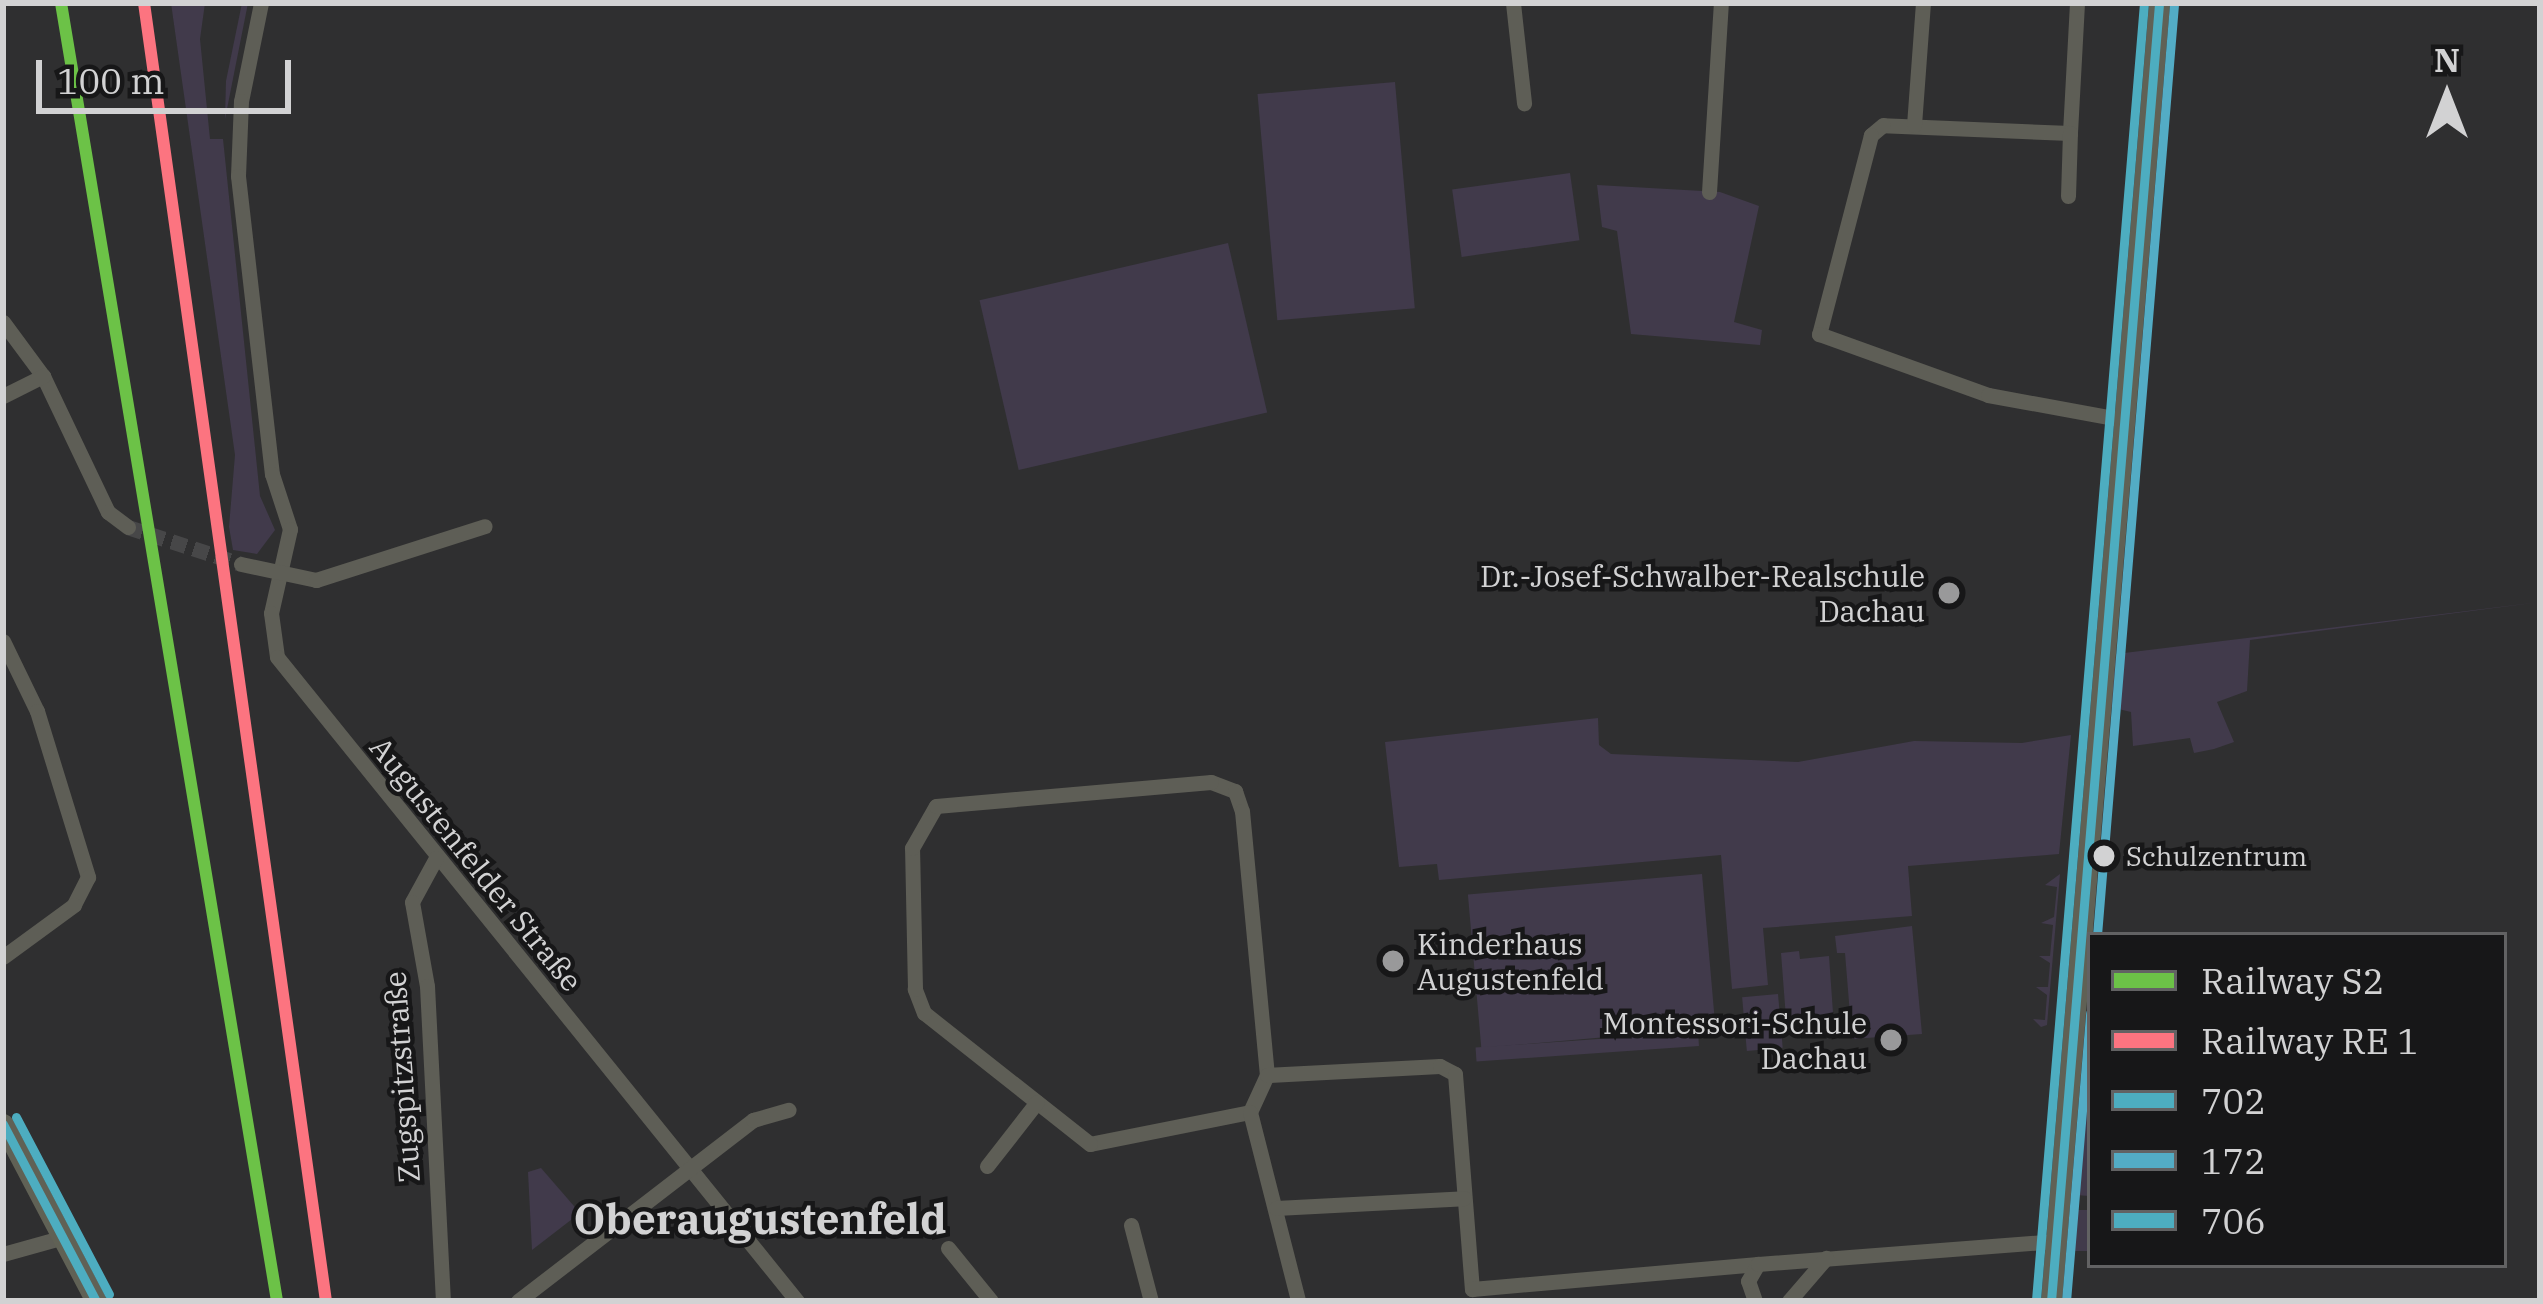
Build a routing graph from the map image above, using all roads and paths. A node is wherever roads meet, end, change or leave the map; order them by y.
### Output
1 (261, 3) edge
2 (1513, 3) edge
3 (1720, 3) edge
4 (1923, 3) edge
5 (2077, 3) edge
6 (2159, 3) edge
7 (1524, 103) dead end
8 (1914, 125) junction
9 (2069, 134) junction
10 (1709, 192) dead end
11 (2068, 196) dead end
12 (3, 322) edge
13 (43, 376) junction
14 (3, 395) edge
15 (2124, 420) junction
16 (128, 526) tunnel mouth
17 (485, 526) dead end
18 (241, 564) tunnel mouth
19 (279, 576) junction
20 (3, 641) edge
21 (436, 858) junction
22 (3, 957) edge
23 (1267, 1076) junction
24 (1037, 1102) junction
25 (789, 1110) dead end
26 (1250, 1112) junction
27 (3, 1124) edge
28 (689, 1166) junction
29 (986, 1166) dead end
30 (1464, 1198) junction
31 (1276, 1208) junction
32 (1131, 1225) dead end
33 (68, 1236) junction
34 (2056, 1241) junction
35 (948, 1248) dead end
36 (3, 1254) edge
37 (1826, 1258) junction
38 (1758, 1264) junction
39 (1472, 1295) edge
40 (96, 1301) edge
41 (442, 1301) edge
42 (518, 1301) edge
43 (796, 1301) edge
44 (991, 1301) edge
45 (1151, 1301) edge
46 (1298, 1301) edge
47 (1755, 1301) edge
48 (1789, 1301) edge
49 (2051, 1301) edge

1 - 19 street, Augustenfelder Straße
2 - 7 street
3 - 10 street
4 - 8 street
5 - 9 street
6 - 15 street
8 - 9 street
8 - 15 street
9 - 11 street
12 - 13 street
13 - 14 street
13 - 16 street
15 - 34 street
17 - 19 street
18 - 19 street
19 - 21 street, Augustenfelder Straße
20 - 22 street
21 - 28 street, Augustenfelder Straße
21 - 41 street, Zugspitzstraße
23 - 24 street
23 - 26 street
23 - 30 street
24 - 26 street
24 - 29 street
25 - 28 street
26 - 31 street
27 - 33 street
28 - 42 street
28 - 43 street, Augustenfelder Straße
30 - 31 street
30 - 39 street
31 - 46 street
32 - 45 street
33 - 36 street
33 - 40 street
34 - 37 street
34 - 49 street
35 - 44 street
37 - 38 street
37 - 48 street
38 - 39 street
38 - 47 street

